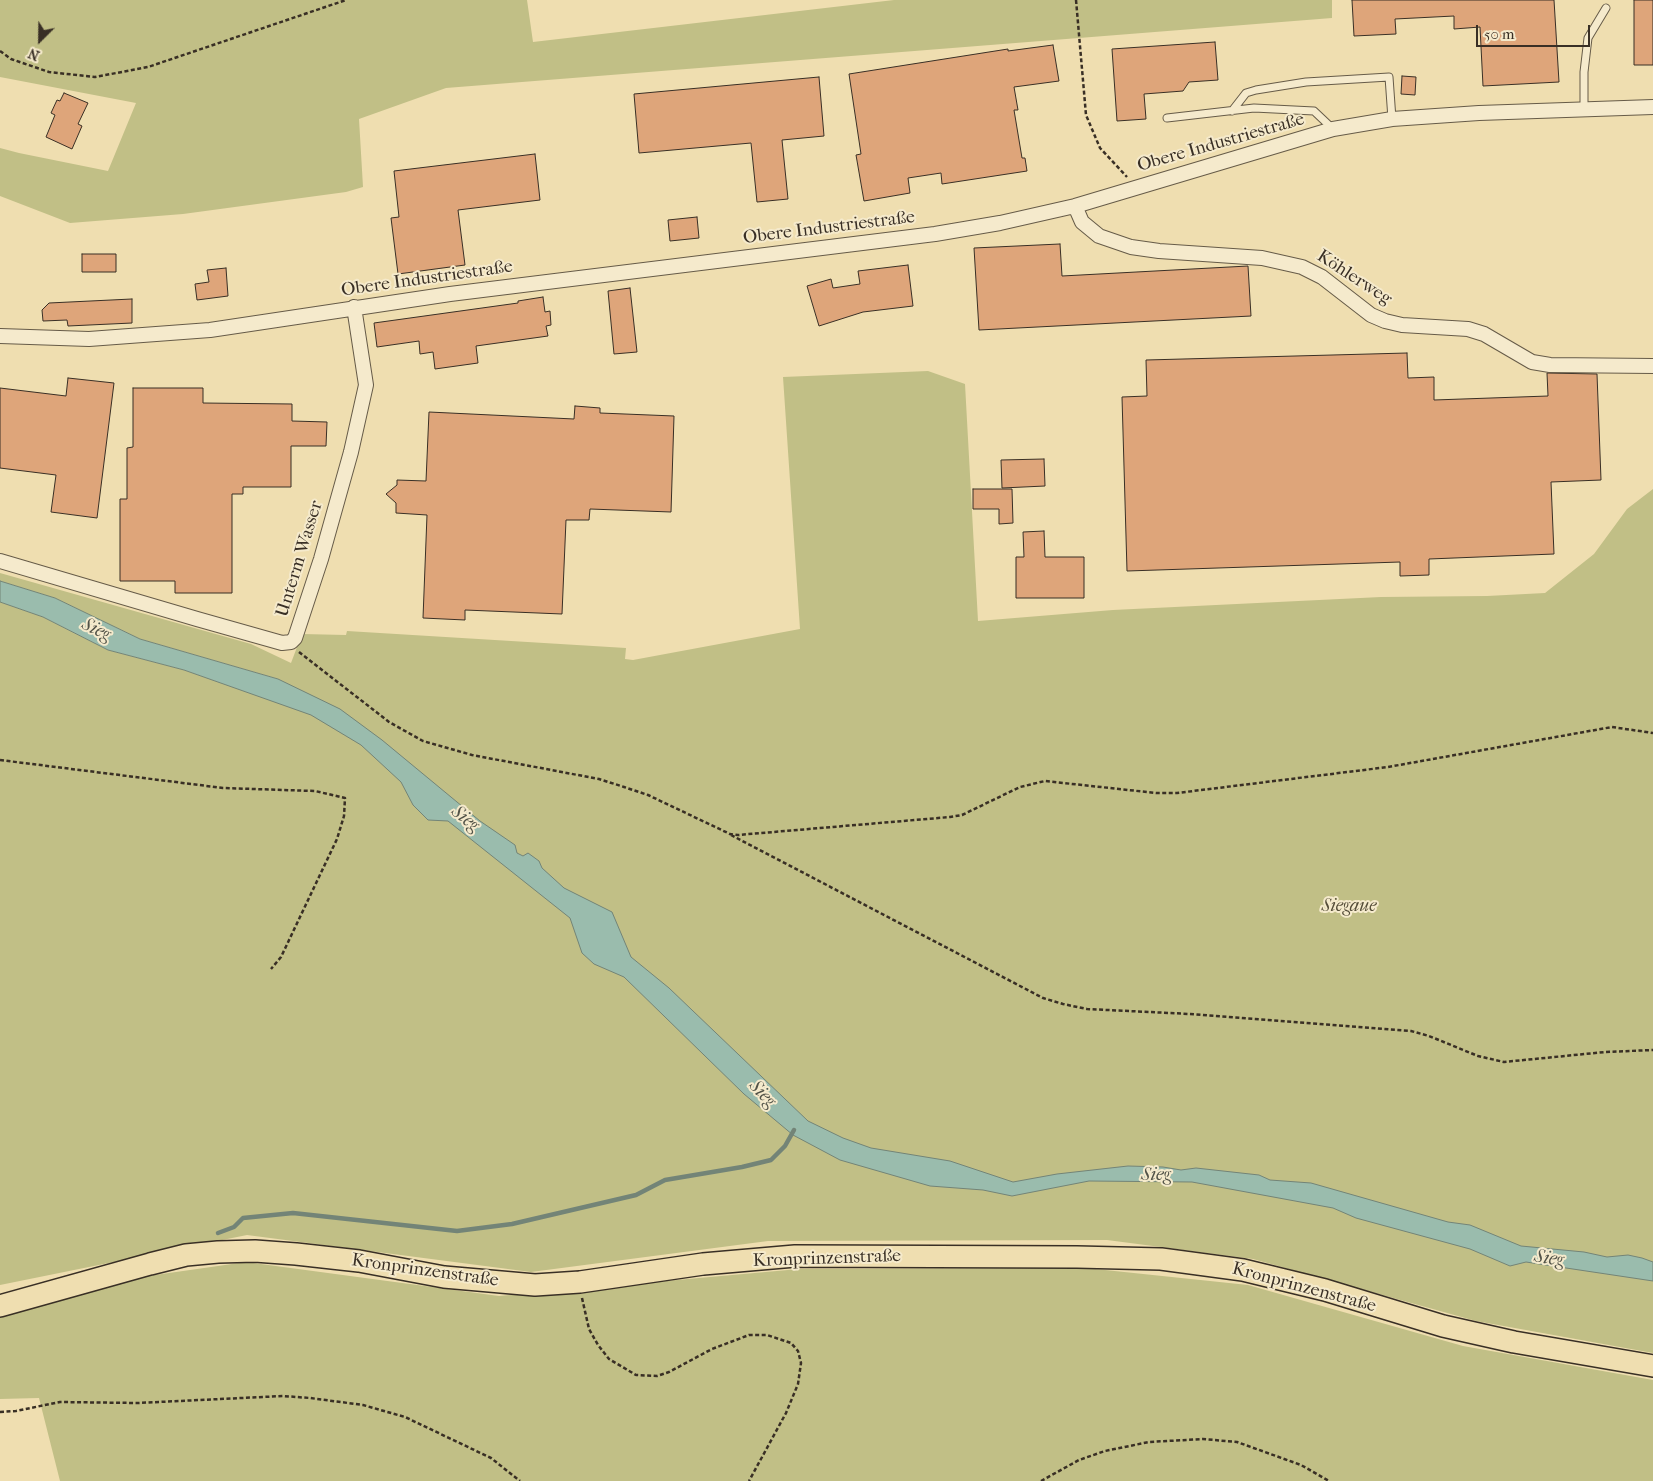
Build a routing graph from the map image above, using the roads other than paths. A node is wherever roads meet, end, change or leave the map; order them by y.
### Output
1 (1606, 8) dead end
2 (1653, 108) edge
3 (1584, 109) junction
4 (1232, 111) junction
5 (1167, 118) dead end
6 (1392, 119) junction
7 (1334, 129) junction
8 (1075, 206) junction
9 (354, 307) junction
10 (0, 336) edge
11 (1653, 366) edge
12 (0, 561) edge
13 (0, 1306) edge
14 (1653, 1366) edge

1 - 3 lane
2 - 3 street, Obere Industriestraße
3 - 6 street, Obere Industriestraße
4 - 5 lane
4 - 6 lane
4 - 7 lane
6 - 7 street, Obere Industriestraße
7 - 8 street, Obere Industriestraße
8 - 9 street, Obere Industriestraße
8 - 11 street, Köhlerweg
9 - 10 street, Obere Industriestraße
9 - 12 street, Unterm Wasser
13 - 14 main road, Kronprinzenstraße

